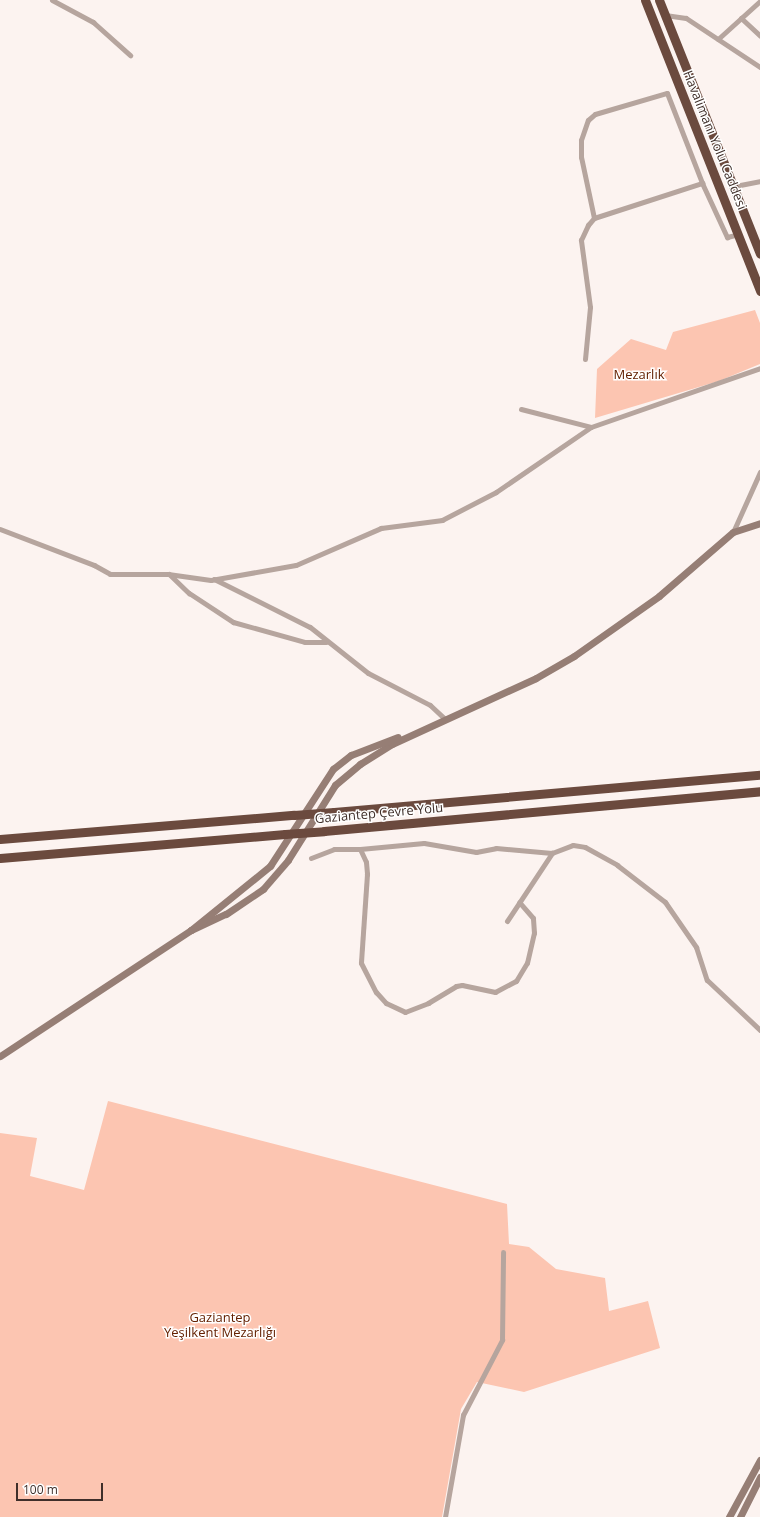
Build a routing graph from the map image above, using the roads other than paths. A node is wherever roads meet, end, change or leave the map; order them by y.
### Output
1 (52, 0) edge
2 (645, 0) edge
3 (659, 0) edge
4 (760, 1) edge
5 (665, 15) junction
6 (741, 18) junction
7 (760, 36) edge
8 (718, 39) junction
9 (130, 55) dead end
10 (760, 67) edge
11 (760, 181) edge
12 (702, 183) junction
13 (735, 186) junction
14 (594, 218) junction
15 (739, 234) junction
16 (760, 253) edge
17 (760, 291) edge
18 (584, 358) dead end
19 (760, 368) edge
20 (521, 409) dead end
21 (591, 427) junction
22 (760, 472) edge
23 (760, 523) edge
24 (0, 529) edge
25 (733, 532) junction
26 (168, 574) junction
27 (214, 579) junction
28 (326, 642) junction
29 (445, 719) junction
30 (421, 730) junction
31 (760, 775) edge
32 (760, 791) edge
33 (0, 839) edge
34 (360, 849) junction
35 (552, 853) junction
36 (0, 858) edge
37 (311, 858) dead end
38 (519, 902) junction
39 (507, 921) dead end
40 (191, 930) junction
41 (760, 1030) edge
42 (0, 1056) edge
43 (503, 1252) dead end
44 (760, 1460) edge
45 (760, 1477) edge
46 (445, 1517) edge
47 (729, 1517) edge
48 (740, 1517) edge

1 - 9 street
2 - 15 highway, Havalimanı Yolu Caddesi
3 - 5 highway, Havalimanı Yolu Caddesi
4 - 6 street
5 - 8 street
5 - 13 highway, Havalimanı Yolu Caddesi
6 - 7 street
6 - 8 street
8 - 10 street
11 - 13 street
12 - 14 street
12 - 14 street
12 - 15 street
13 - 16 highway, Havalimanı Yolu Caddesi
14 - 18 street
15 - 17 highway, Havalimanı Yolu Caddesi
19 - 21 street
20 - 21 street
21 - 27 street
22 - 25 street
23 - 25 street
24 - 26 street
25 - 29 street
26 - 27 street
26 - 28 street
27 - 28 street
28 - 29 street
29 - 30 street
30 - 40 street
30 - 40 street
31 - 33 highway, Gaziantep Çevre Yolu, bridge
32 - 36 highway, Gaziantep Çevre Yolu, bridge
34 - 35 street
34 - 37 street
34 - 38 street
35 - 38 street
35 - 41 street
38 - 39 street
40 - 42 street
43 - 46 street
44 - 47 street
45 - 48 street

